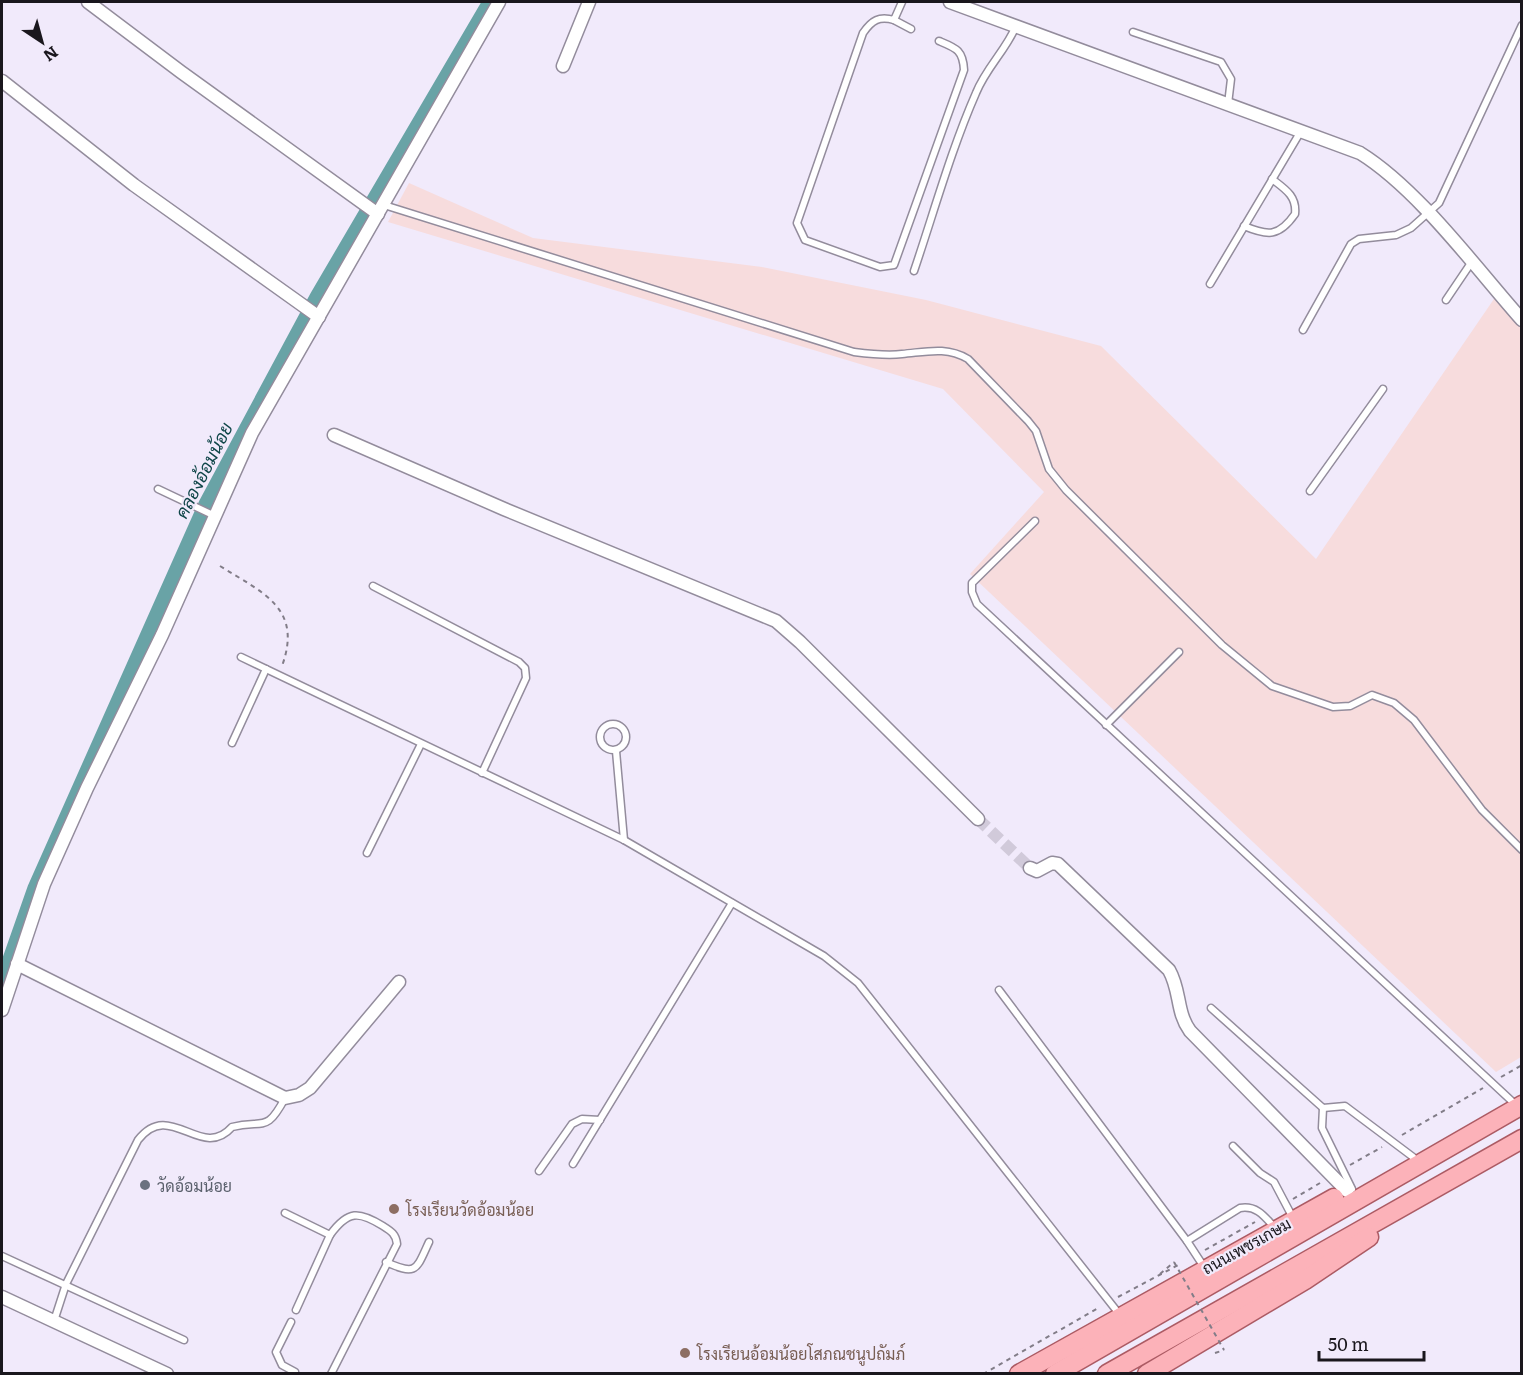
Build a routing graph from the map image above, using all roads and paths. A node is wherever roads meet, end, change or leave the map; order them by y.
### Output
1 (88, 2) edge
2 (499, 2) edge
3 (589, 2) edge
4 (902, 2) edge
5 (950, 2) edge
6 (894, 20) junction
7 (1016, 25) junction
8 (1521, 25) edge
9 (911, 29) dead end
10 (1133, 32) dead end
11 (939, 41) dead end
12 (562, 66) dead end
13 (2, 81) edge
14 (1228, 104) junction
15 (1301, 131) junction
16 (1272, 179) junction
17 (375, 209) junction
18 (1428, 214) junction
19 (1244, 226) junction
20 (1471, 263) junction
21 (914, 272) dead end
22 (1210, 284) dead end
23 (1446, 300) dead end
24 (312, 312) junction
25 (1521, 320) edge
26 (1303, 330) dead end
27 (1383, 388) dead end
28 (334, 435) dead end
29 (158, 489) dead end
30 (1310, 491) dead end
31 (211, 515) junction
32 (1035, 521) dead end
33 (220, 566) dead end
34 (373, 586) dead end
35 (1179, 652) dead end
36 (241, 657) dead end
37 (267, 669) junction
38 (279, 676) junction
39 (1106, 725) junction
40 (232, 743) dead end
41 (421, 744) junction
42 (616, 751) junction
43 (482, 773) junction
44 (978, 819) tunnel mouth
45 (624, 840) junction
46 (1521, 850) edge
47 (367, 853) dead end
48 (1030, 868) dead end
49 (732, 903) junction
50 (17, 964) junction
51 (399, 982) dead end
52 (999, 990) dead end
53 (1211, 1008) dead end
54 (2, 1010) edge
55 (1521, 1065) edge
56 (1492, 1082) junction
57 (285, 1098) junction
58 (1520, 1106) edge
59 (1323, 1108) junction
60 (600, 1120) junction
61 (1479, 1129) junction
62 (1521, 1139) edge
63 (1392, 1141) junction
64 (1233, 1146) dead end
65 (1413, 1157) junction
66 (573, 1164) dead end
67 (539, 1172) dead end
68 (1337, 1173) junction
69 (1454, 1177) junction
70 (1349, 1190) junction
71 (1290, 1211) junction
72 (285, 1213) dead end
73 (1270, 1222) junction
74 (330, 1235) junction
75 (1187, 1241) junction
76 (429, 1242) dead end
77 (2, 1256) edge
78 (1201, 1261) junction
79 (387, 1262) junction
80 (1154, 1278) junction
81 (66, 1284) junction
82 (2, 1297) edge
83 (1115, 1309) junction
84 (296, 1310) dead end
85 (54, 1321) junction
86 (291, 1322) dead end
87 (184, 1340) dead end
88 (1224, 1350) dead end
89 (163, 1373) edge
90 (296, 1373) edge
91 (1152, 1373) edge
92 (331, 1374) edge
93 (983, 1374) edge
94 (1019, 1374) edge
95 (1055, 1374) edge
96 (1107, 1374) edge

1 - 17 street
2 - 17 street
3 - 12 street
4 - 6 lane
5 - 7 street
6 - 9 lane
6 - 11 lane
7 - 14 street
7 - 21 lane
8 - 18 lane
10 - 14 lane
13 - 24 street
14 - 15 street
15 - 16 lane
15 - 18 street
16 - 19 lane
16 - 19 lane
17 - 24 street
17 - 46 lane
18 - 20 street
18 - 26 lane
19 - 22 lane
20 - 23 lane
20 - 25 street
24 - 31 street
27 - 30 lane
28 - 44 street
29 - 31 lane
31 - 50 street
32 - 39 lane
33 - 38 path
34 - 43 lane
35 - 39 lane
36 - 37 lane
37 - 38 lane
37 - 40 lane
38 - 41 lane
39 - 56 lane
41 - 43 lane
41 - 47 lane
42 - 42 lane
42 - 45 lane
43 - 45 lane
45 - 49 lane
48 - 68 street
49 - 60 lane
49 - 83 lane
50 - 54 street
50 - 57 street
51 - 57 street
52 - 75 lane
53 - 59 lane
55 - 56 path
56 - 58 lane
56 - 63 path
57 - 81 lane
58 - 61 main road, ถนนเพชรเกษม
59 - 63 lane
59 - 68 lane
60 - 66 lane
60 - 67 lane
61 - 65 main road, ถนนเพชรเกษม
61 - 95 main road, ถนนเพชรเกษม
62 - 69 main road
63 - 65 lane
63 - 68 path
64 - 71 lane
65 - 70 main road, ถนนเพชรเกษม
68 - 70 street
68 - 71 path
69 - 91 main road
69 - 96 main road
70 - 71 main road, ถนนเพชรเกษม
71 - 73 main road, ถนนเพชรเกษม
72 - 74 lane
73 - 75 lane
73 - 78 main road, ถนนเพชรเกษม
73 - 78 path
74 - 79 lane
74 - 84 lane
75 - 78 lane
76 - 79 lane
77 - 81 lane
78 - 80 path
78 - 83 main road, ถนนเพชรเกษม
79 - 92 lane
80 - 83 path
80 - 88 path, bridge
81 - 85 lane
81 - 87 lane
82 - 85 street
83 - 93 path
83 - 94 main road, ถนนเพชรเกษม
85 - 89 street
86 - 90 lane

